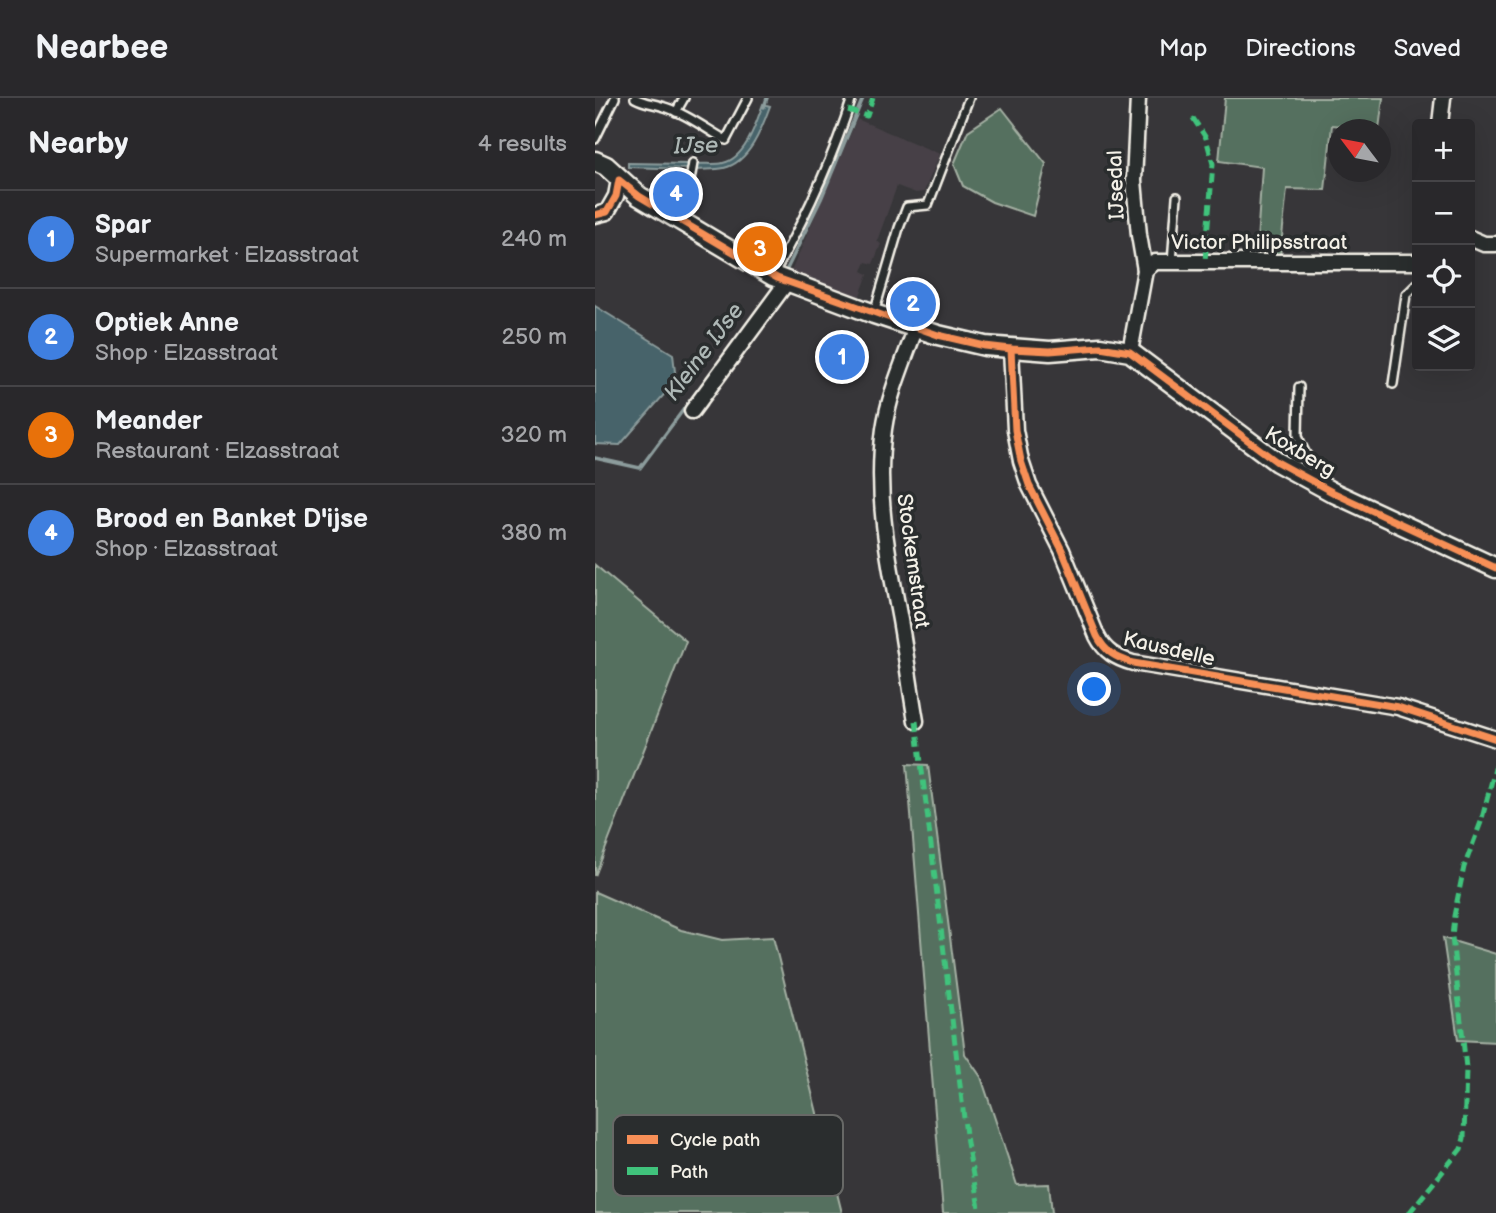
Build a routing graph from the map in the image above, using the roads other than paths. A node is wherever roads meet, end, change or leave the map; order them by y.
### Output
1 (615, 98) edge
2 (635, 98) edge
3 (684, 98) edge
4 (748, 98) edge
5 (852, 98) edge
6 (969, 98) edge
7 (1139, 98) edge
8 (1443, 98) edge
9 (676, 112) junction
10 (1441, 119) edge
11 (595, 139) edge
12 (595, 161) edge
13 (693, 167) dead end
14 (619, 180) junction
15 (1177, 197) dead end
16 (595, 215) edge
17 (680, 218) junction
18 (1475, 240) edge
19 (1496, 244) edge
20 (1172, 262) junction
21 (1412, 262) edge
22 (1146, 270) junction
23 (781, 279) junction
24 (1412, 289) edge
25 (874, 314) junction
26 (916, 327) junction
27 (1011, 349) junction
28 (1130, 352) junction
29 (1393, 384) dead end
30 (1300, 387) dead end
31 (692, 411) dead end
32 (1318, 484) junction
33 (1496, 568) edge
34 (916, 721) dead end
35 (1496, 739) edge

1 - 11 lane
2 - 9 lane
3 - 9 lane
4 - 9 lane
5 - 23 lane
6 - 25 lane
7 - 22 street, IJsedal
8 - 10 street
12 - 14 street, Koxberg
13 - 17 lane
14 - 16 street
14 - 17 street, Koxberg
15 - 20 lane
17 - 23 street, Koxberg
18 - 19 street
20 - 21 street, Victor Philipsstraat
20 - 22 street, Victor Philipsstraat
22 - 28 street, Victor Philipsstraat
23 - 25 street, Koxberg
23 - 31 street
24 - 29 lane
25 - 26 street, Koxberg
26 - 27 street, Koxberg
26 - 34 street, Stockemstraat
27 - 28 street, Koxberg
27 - 35 street, Kausdelle
28 - 32 street, Koxberg
30 - 32 lane
32 - 33 street, Koxberg

